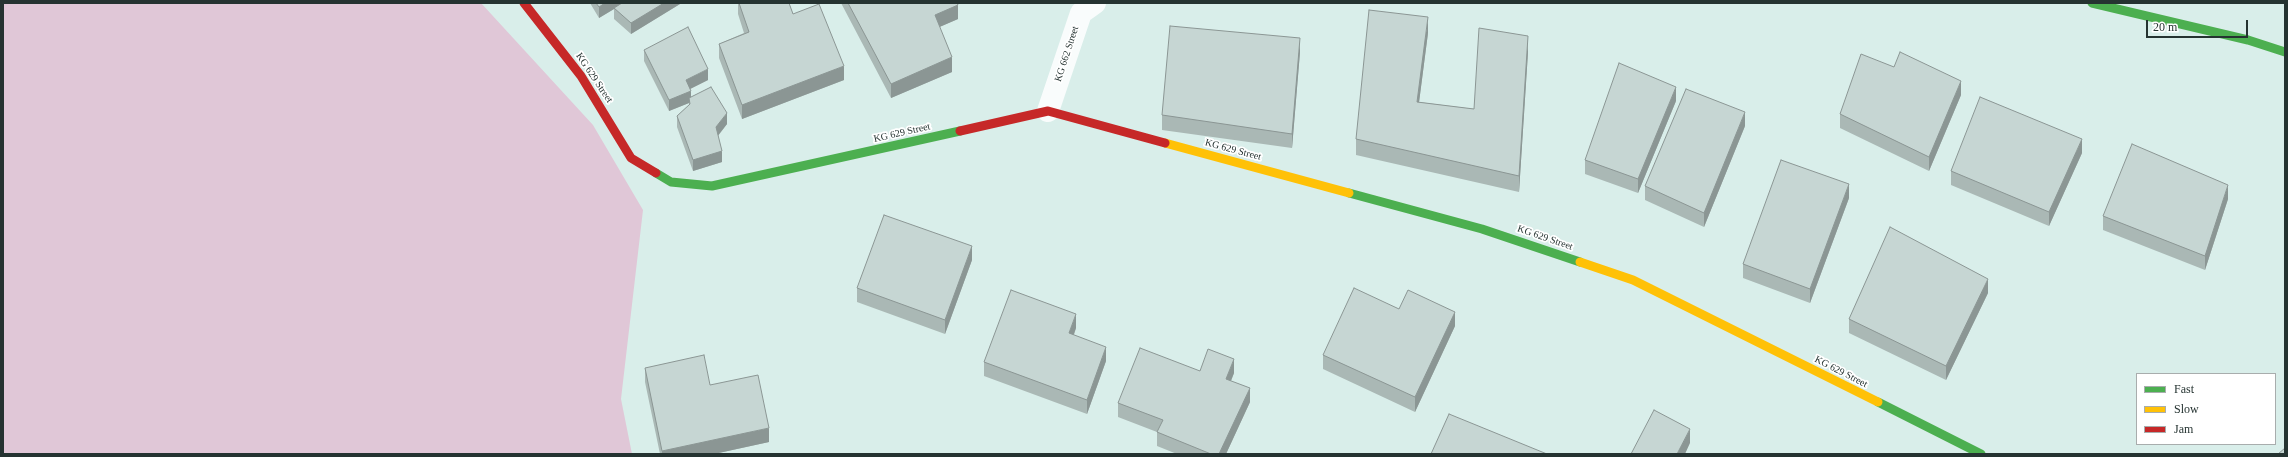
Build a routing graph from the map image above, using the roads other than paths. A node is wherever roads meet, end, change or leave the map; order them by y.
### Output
1 (524, 3) edge
2 (1095, 3) edge
3 (2092, 3) edge
4 (2285, 52) edge
5 (1048, 111) junction
6 (1981, 454) edge

1 - 5 street, KG 629 Street
2 - 5 street, KG 662 Street
3 - 4 street
5 - 6 street, KG 629 Street

